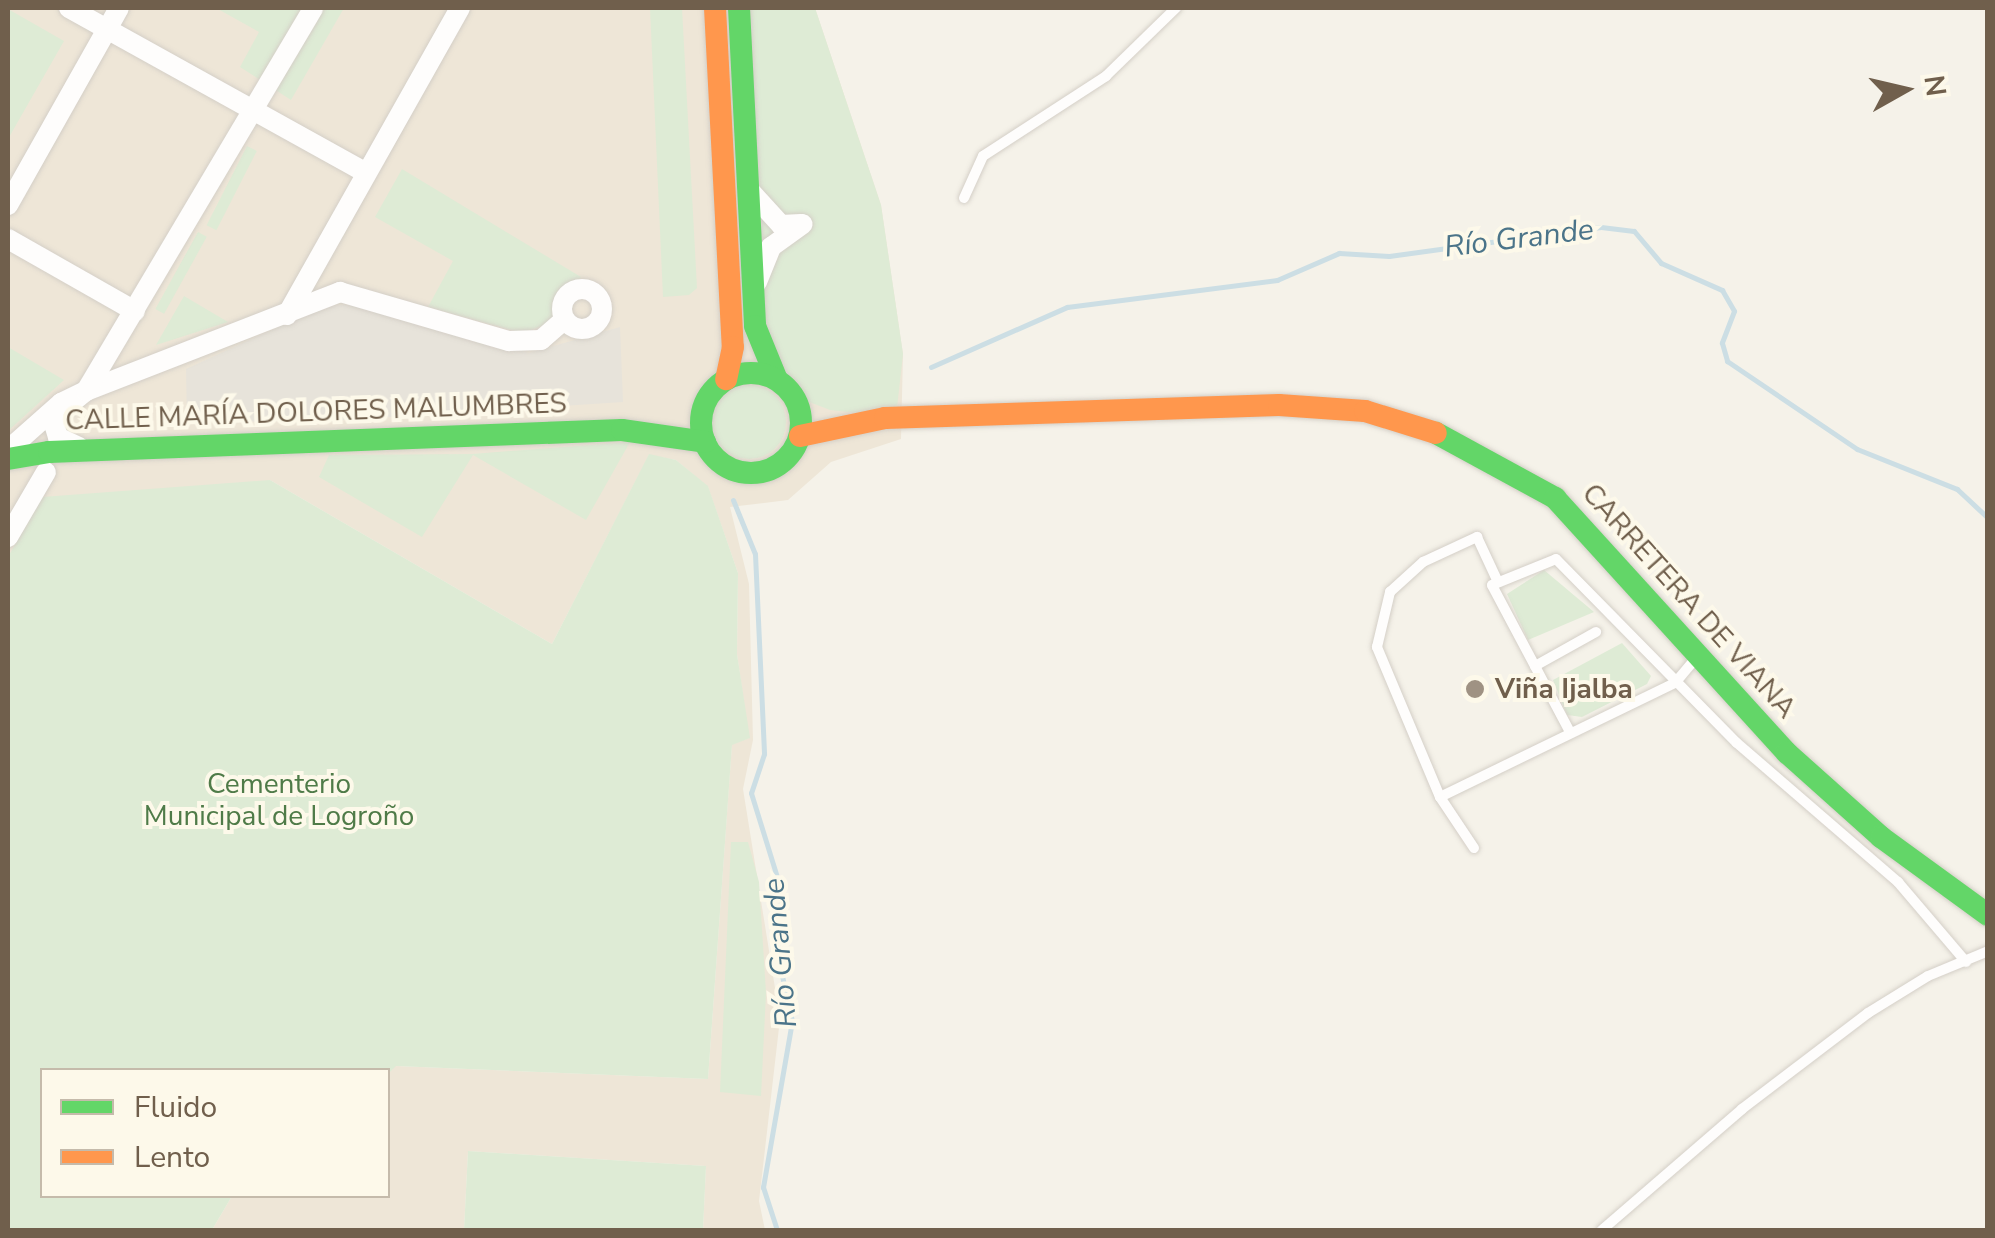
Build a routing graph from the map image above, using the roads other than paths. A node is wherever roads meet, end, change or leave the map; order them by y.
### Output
1 (68, 8) edge
2 (119, 8) edge
3 (313, 8) edge
4 (460, 8) edge
5 (714, 8) edge
6 (739, 8) edge
7 (1176, 8) edge
8 (107, 29) junction
9 (254, 108) junction
10 (364, 171) junction
11 (749, 190) junction
12 (964, 198) dead end
13 (8, 206) edge
14 (8, 239) edge
15 (754, 294) junction
16 (135, 312) junction
17 (287, 315) junction
18 (564, 320) dead end
19 (726, 379) junction
20 (785, 388) junction
21 (86, 391) junction
22 (706, 402) junction
23 (885, 418) junction
24 (622, 430) junction
25 (800, 436) junction
26 (705, 442) junction
27 (96, 450) junction
28 (9, 457) edge
29 (46, 472) dead end
30 (8, 536) edge
31 (1498, 582) junction
32 (1596, 632) dead end
33 (1699, 655) junction
34 (1535, 666) junction
35 (1675, 683) junction
36 (1570, 732) junction
37 (1440, 797) junction
38 (1474, 848) dead end
39 (1988, 916) edge
40 (1988, 951) edge
41 (1966, 962) junction
42 (1602, 1230) edge

1 - 8 street
2 - 8 street
3 - 9 street
4 - 10 street
5 - 19 main road
6 - 11 main road
7 - 12 lane
8 - 9 street
8 - 13 street
9 - 10 street
9 - 16 street
10 - 17 street
11 - 15 main road
11 - 15 street
14 - 16 street
15 - 20 main road
16 - 21 street
17 - 18 street
17 - 21 street
19 - 20 main road
19 - 22 main road
20 - 23 main road, CARRETERA DE VIANA
20 - 25 main road
21 - 27 street
21 - 28 street
22 - 24 main road, CALLE MARÍA DOLORES MALUMBRES
22 - 26 main road
23 - 25 main road, CARRETERA DE VIANA
23 - 33 main road, CARRETERA DE VIANA
24 - 26 main road, CALLE MARÍA DOLORES MALUMBRES
24 - 27 main road, CALLE MARÍA DOLORES MALUMBRES
25 - 26 main road
27 - 28 main road, CALLE MARÍA DOLORES MALUMBRES
29 - 30 street
31 - 34 lane
31 - 35 lane
31 - 37 lane
32 - 34 lane
33 - 35 lane
33 - 39 main road, CARRETERA DE VIANA
34 - 36 lane
35 - 36 lane
35 - 41 lane
36 - 37 lane
37 - 38 lane
40 - 41 lane
41 - 42 lane

